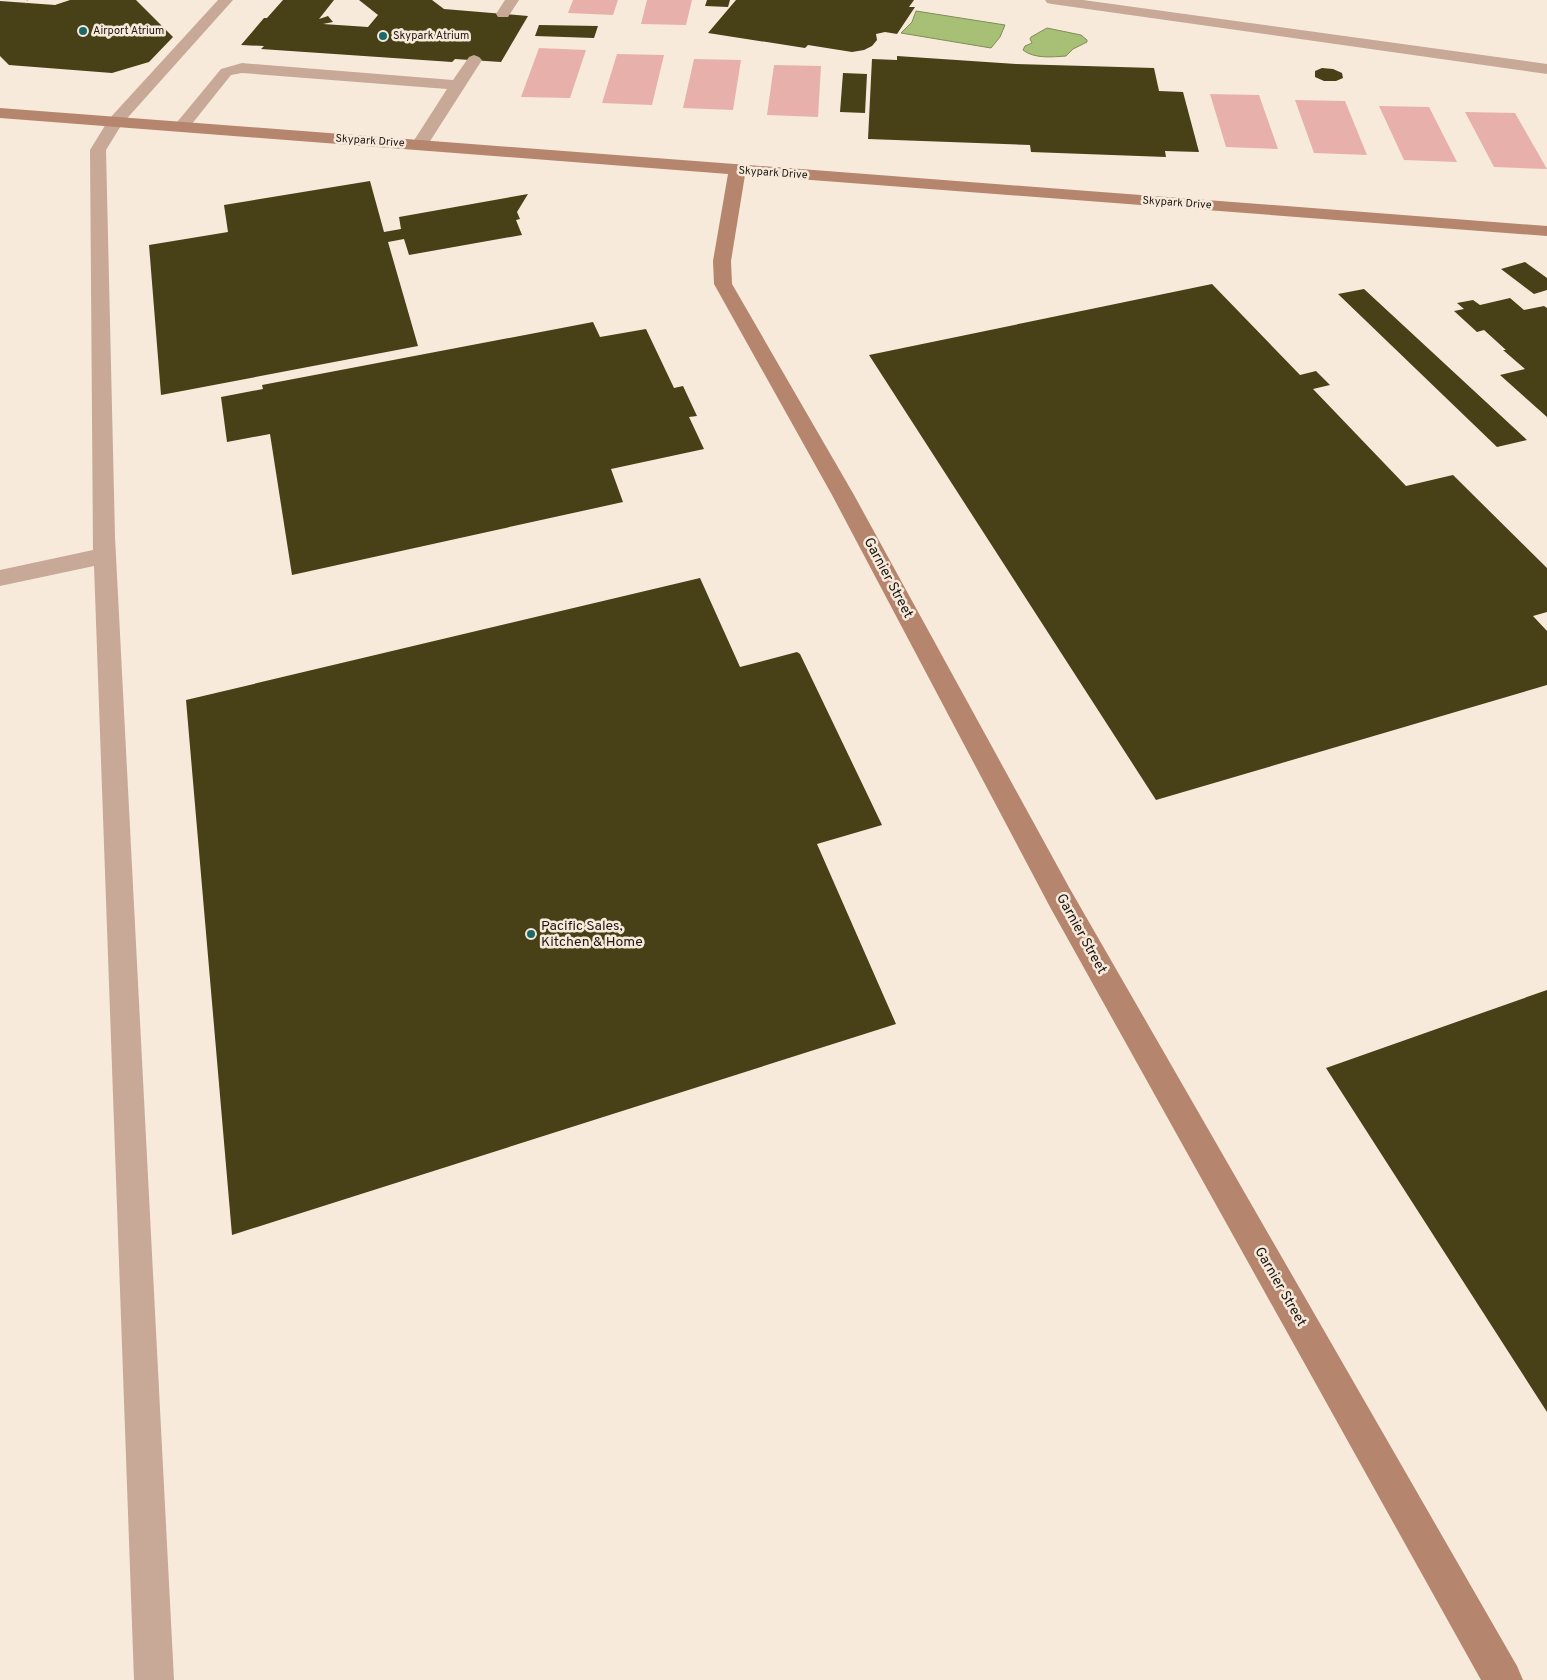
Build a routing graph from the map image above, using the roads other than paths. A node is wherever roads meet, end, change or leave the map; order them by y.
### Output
1 (226, 0) edge
2 (512, 0) edge
3 (1052, 0) edge
4 (503, 14) dead end
5 (474, 60) dead end
6 (1547, 69) edge
7 (458, 85) junction
8 (0, 113) edge
9 (115, 122) junction
10 (181, 127) junction
11 (419, 145) junction
12 (738, 170) junction
13 (1547, 231) edge
14 (105, 555) junction
15 (0, 578) edge
16 (154, 1680) edge
17 (1503, 1680) edge

1 - 9 lane
2 - 4 lane
3 - 6 lane
5 - 7 lane
7 - 10 lane
7 - 11 lane
8 - 9 main road, Skypark Drive
9 - 10 main road, Skypark Drive
9 - 14 lane
10 - 11 main road, Skypark Drive
11 - 12 main road, Skypark Drive
12 - 13 main road, Skypark Drive
12 - 17 main road, Garnier Street
14 - 15 lane
14 - 16 lane

